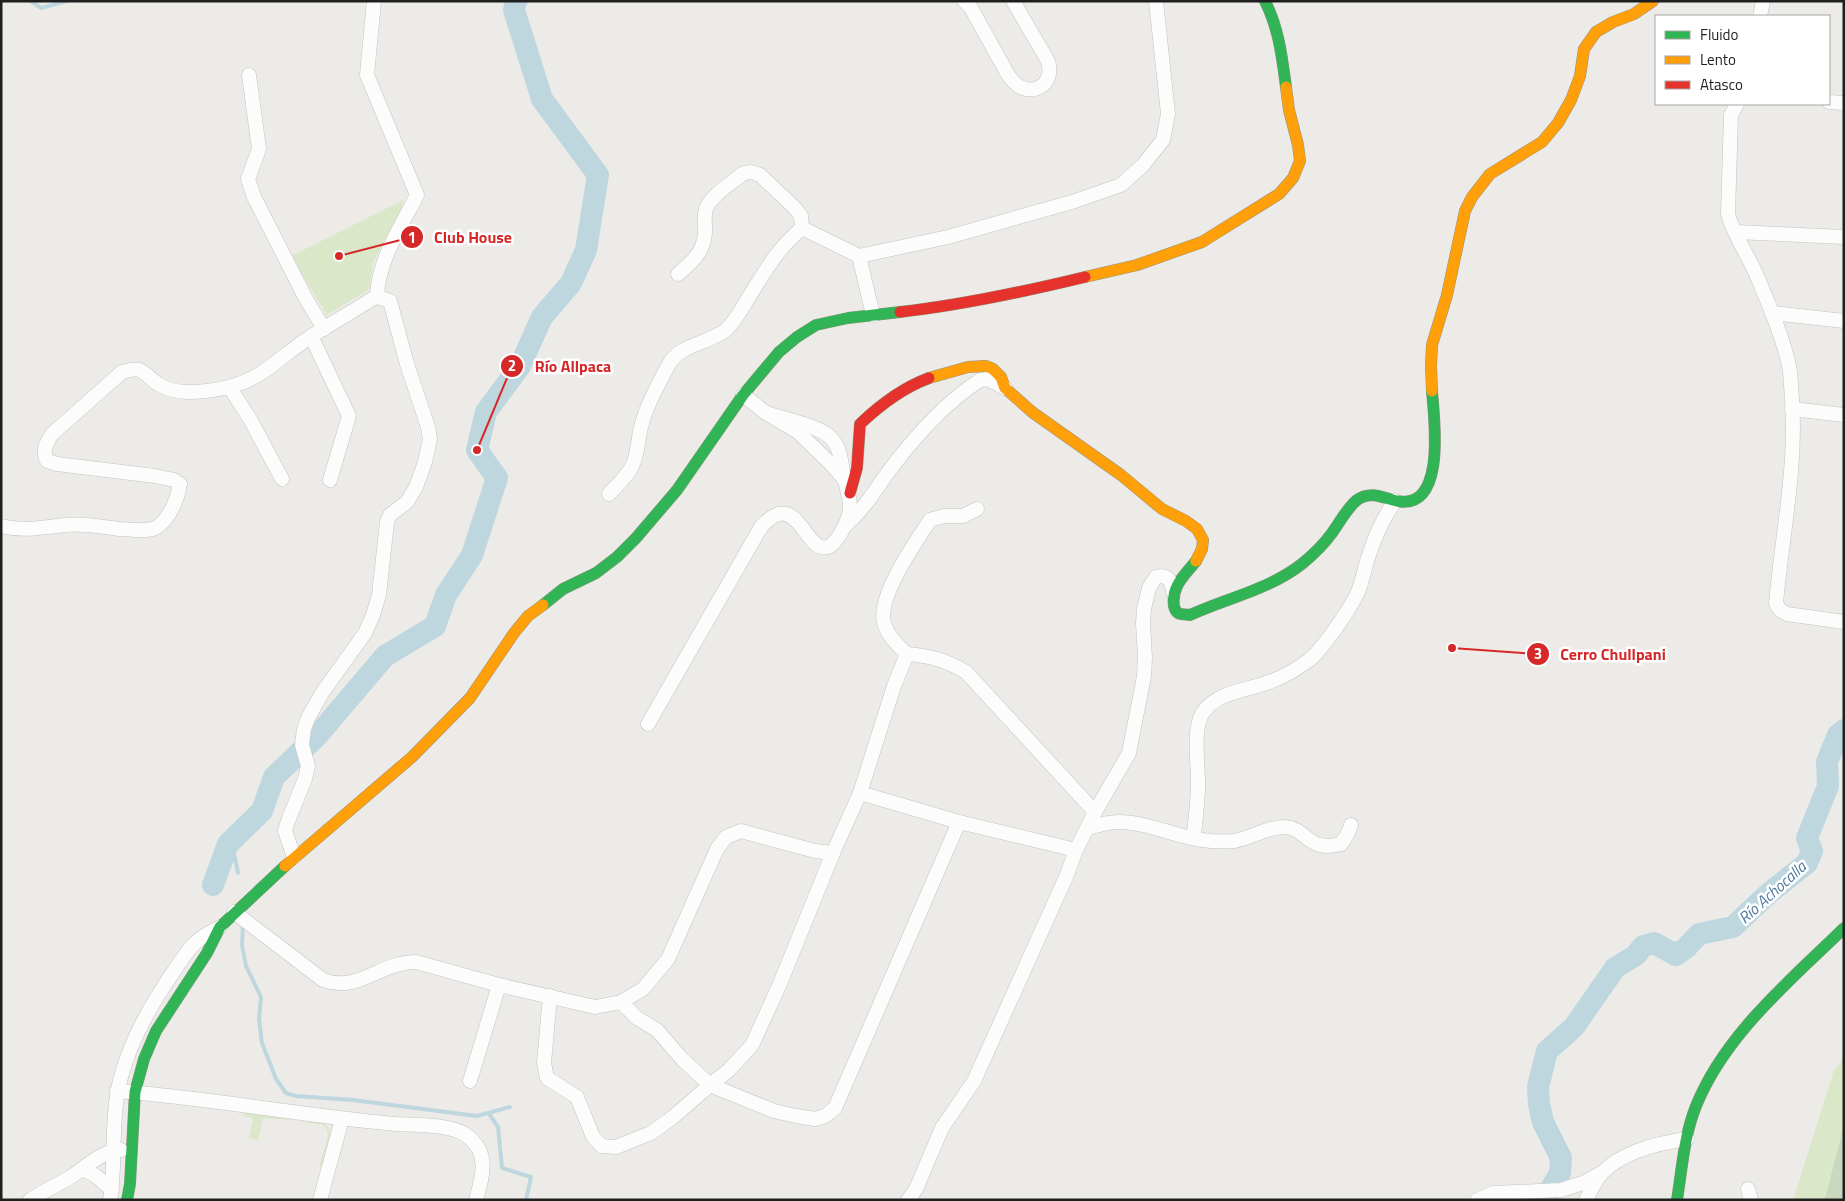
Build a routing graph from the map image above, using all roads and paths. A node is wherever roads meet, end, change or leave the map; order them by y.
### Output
1 (374, 1) edge
2 (964, 1) edge
3 (1013, 1) edge
4 (1156, 1) edge
5 (1265, 1) edge
6 (1653, 1) edge
7 (1763, 1) edge
8 (1760, 15) edge
9 (249, 75) dead end
10 (1830, 102) edge
11 (1844, 103) edge
12 (1736, 105) edge
13 (802, 228) junction
14 (1735, 232) junction
15 (1844, 237) edge
16 (859, 256) junction
17 (678, 274) dead end
18 (377, 296) junction
19 (1772, 313) junction
20 (873, 315) junction
21 (1844, 321) edge
22 (324, 329) junction
23 (312, 336) junction
24 (230, 388) junction
25 (1004, 388) junction
26 (743, 395) junction
27 (1792, 409) junction
28 (1844, 415) edge
29 (282, 479) dead end
30 (330, 480) dead end
31 (847, 487) junction
32 (609, 494) dead end
33 (1395, 501) junction
34 (977, 509) dead end
35 (846, 524) junction
36 (1, 526) edge
37 (1173, 592) junction
38 (1844, 622) edge
39 (907, 654) junction
40 (648, 724) dead end
41 (860, 793) junction
42 (1095, 812) junction
43 (959, 822) junction
44 (1351, 824) dead end
45 (1088, 828) junction
46 (1193, 838) junction
47 (1076, 850) junction
48 (833, 853) junction
49 (294, 857) junction
50 (234, 912) junction
51 (220, 927) junction
52 (1844, 928) edge
53 (499, 985) junction
54 (550, 996) junction
55 (621, 1002) junction
56 (470, 1081) dead end
57 (710, 1085) junction
58 (118, 1091) junction
59 (136, 1092) junction
60 (342, 1119) junction
61 (1687, 1140) junction
62 (132, 1150) junction
63 (114, 1151) junction
64 (83, 1169) junction
65 (1601, 1173) junction
66 (111, 1195) edge
67 (30, 1200) edge
68 (127, 1200) edge
69 (320, 1200) edge
70 (476, 1200) edge
71 (908, 1200) edge
72 (1477, 1200) edge
73 (1586, 1200) edge
74 (1677, 1200) edge

1 - 18 street
2 - 3 street
4 - 16 street
5 - 20 street
6 - 33 street
7 - 8 street
9 - 22 street
10 - 11 street
12 - 14 street
13 - 16 street
13 - 17 street
13 - 32 street
14 - 15 street
14 - 19 street
16 - 20 street
18 - 22 street
18 - 49 street
19 - 21 street
19 - 27 street
20 - 26 street
22 - 23 street
23 - 24 street
23 - 30 street
24 - 29 street
24 - 36 street
25 - 31 street
25 - 35 street
25 - 37 street
26 - 31 street
26 - 49 street
27 - 28 street
27 - 38 street
31 - 35 street
33 - 37 street
33 - 46 street
34 - 39 street
35 - 40 street
37 - 42 street
39 - 41 street
39 - 42 street
41 - 43 street
41 - 48 street
42 - 45 street
43 - 47 street
43 - 57 street
44 - 46 street
45 - 46 street
45 - 47 street
47 - 71 street
48 - 55 street
48 - 57 street
49 - 50 street
50 - 51 street
50 - 53 street
51 - 58 street
51 - 59 street
52 - 61 street
53 - 54 street
53 - 56 street
54 - 55 street
54 - 57 street
55 - 57 street
58 - 59 street
58 - 63 street
59 - 60 street
59 - 62 street
60 - 69 street
60 - 70 street
61 - 65 street
61 - 74 street
62 - 63 street
62 - 68 street
63 - 64 street
63 - 66 street
64 - 66 street
64 - 67 street
65 - 72 street
65 - 73 street

